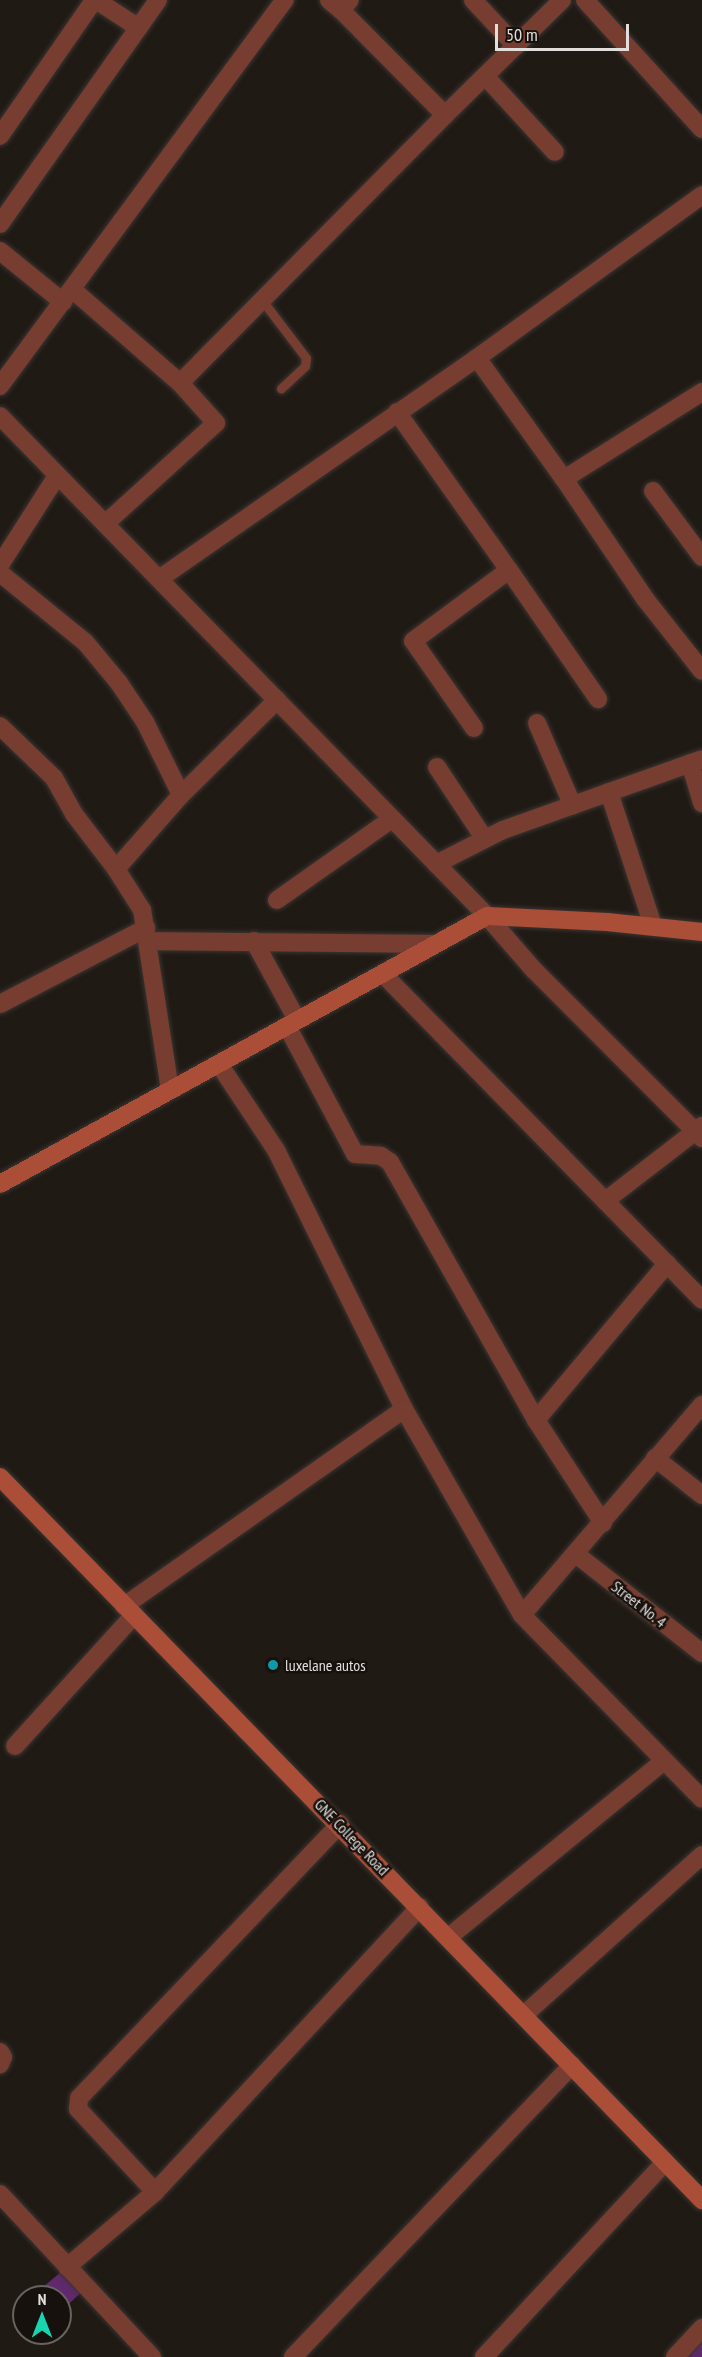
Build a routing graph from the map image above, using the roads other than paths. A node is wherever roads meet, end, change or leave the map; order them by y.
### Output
1 (95, 0) edge
2 (158, 0) edge
3 (285, 0) edge
4 (473, 0) edge
5 (562, 0) edge
6 (585, 0) edge
7 (340, 3) edge
8 (139, 28) junction
9 (516, 46) junction
10 (484, 76) junction
11 (445, 115) junction
12 (702, 129) edge
13 (0, 136) edge
14 (555, 152) dead end
15 (700, 200) edge
16 (0, 224) edge
17 (0, 250) edge
18 (68, 296) junction
19 (262, 300) junction
20 (477, 358) junction
21 (180, 383) junction
22 (0, 386) edge
23 (281, 388) dead end
24 (702, 392) edge
25 (397, 412) junction
26 (0, 416) edge
27 (57, 476) junction
28 (564, 478) junction
29 (653, 491) dead end
30 (105, 524) junction
31 (702, 557) edge
32 (0, 565) edge
33 (509, 570) junction
34 (0, 573) edge
35 (159, 579) junction
36 (702, 670) edge
37 (598, 699) dead end
38 (277, 700) junction
39 (537, 723) dead end
40 (0, 726) edge
41 (474, 728) dead end
42 (696, 761) edge
43 (437, 767) dead end
44 (609, 792) junction
45 (181, 795) junction
46 (702, 803) edge
47 (573, 806) junction
48 (392, 819) junction
49 (484, 838) junction
50 (436, 864) junction
51 (116, 869) junction
52 (277, 900) dead end
53 (487, 916) junction
54 (653, 926) junction
55 (702, 932) edge
56 (147, 935) junction
57 (254, 941) junction
58 (434, 944) junction
59 (383, 974) junction
60 (0, 1004) edge
61 (292, 1023) junction
62 (219, 1064) junction
63 (170, 1090) junction
64 (700, 1132) edge
65 (0, 1184) edge
66 (605, 1201) junction
67 (667, 1264) junction
68 (702, 1300) edge
69 (404, 1408) junction
70 (700, 1411) edge
71 (536, 1420) junction
72 (656, 1458) junction
73 (0, 1477) edge
74 (702, 1495) edge
75 (603, 1523) junction
76 (577, 1555) junction
77 (129, 1610) junction
78 (522, 1615) junction
79 (702, 1653) edge
80 (15, 1746) dead end
81 (664, 1761) junction
82 (702, 1799) edge
83 (340, 1824) junction
84 (702, 1855) edge
85 (420, 1907) junction
86 (450, 1936) junction
87 (525, 2014) junction
88 (0, 2052) edge
89 (0, 2064) edge
90 (572, 2065) junction
91 (665, 2162) junction
92 (155, 2192) junction
93 (0, 2194) edge
94 (702, 2200) edge
95 (67, 2268) junction
96 (702, 2328) edge
97 (152, 2357) edge
98 (293, 2357) edge
99 (484, 2357) edge
100 (675, 2357) edge

1 - 8 street
1 - 13 street
2 - 8 street
3 - 18 street
4 - 9 street
5 - 9 street
6 - 12 street
7 - 11 street
8 - 16 street
9 - 10 street
10 - 11 street
10 - 14 street
11 - 19 street
15 - 20 street
17 - 18 street
18 - 21 street
18 - 22 street
19 - 21 street
19 - 23 lane
20 - 25 street
20 - 28 street
21 - 30 street
24 - 28 street
25 - 33 street
25 - 35 street
26 - 27 street
27 - 30 street
27 - 32 street
28 - 36 street
29 - 31 street
30 - 35 street
33 - 37 street
33 - 41 street
34 - 45 street
35 - 38 street
38 - 45 street
38 - 48 street
39 - 47 street
40 - 51 street
42 - 44 street
42 - 46 street
43 - 49 street
44 - 47 street
44 - 54 street
45 - 51 street
47 - 49 street
48 - 50 street
48 - 52 street
49 - 50 street
50 - 53 street
51 - 56 street
53 - 54 street
53 - 58 street
53 - 64 street
54 - 55 street
56 - 57 street
56 - 60 street
56 - 63 street
57 - 58 street
57 - 61 street
58 - 59 street
59 - 61 street
59 - 66 street
61 - 62 street
61 - 71 street
62 - 63 street
62 - 69 street
63 - 65 street
64 - 66 street
66 - 67 street
67 - 68 street
67 - 71 street
69 - 77 street
69 - 78 street
70 - 72 street
71 - 75 street
72 - 74 street
72 - 75 street
73 - 77 street, GNE College Road
75 - 76 street
76 - 78 street
76 - 79 street, Street No. 4
77 - 80 street
77 - 83 street, GNE College Road
78 - 81 street
81 - 82 street
81 - 86 street
83 - 85 street, GNE College Road
83 - 92 street
84 - 87 street
85 - 86 street, GNE College Road
85 - 92 street
86 - 87 street, GNE College Road
87 - 90 street, GNE College Road
88 - 89 street
90 - 91 street, GNE College Road
90 - 98 street
91 - 94 street, GNE College Road
91 - 99 street
92 - 95 street
93 - 95 street
95 - 97 street
96 - 100 street

